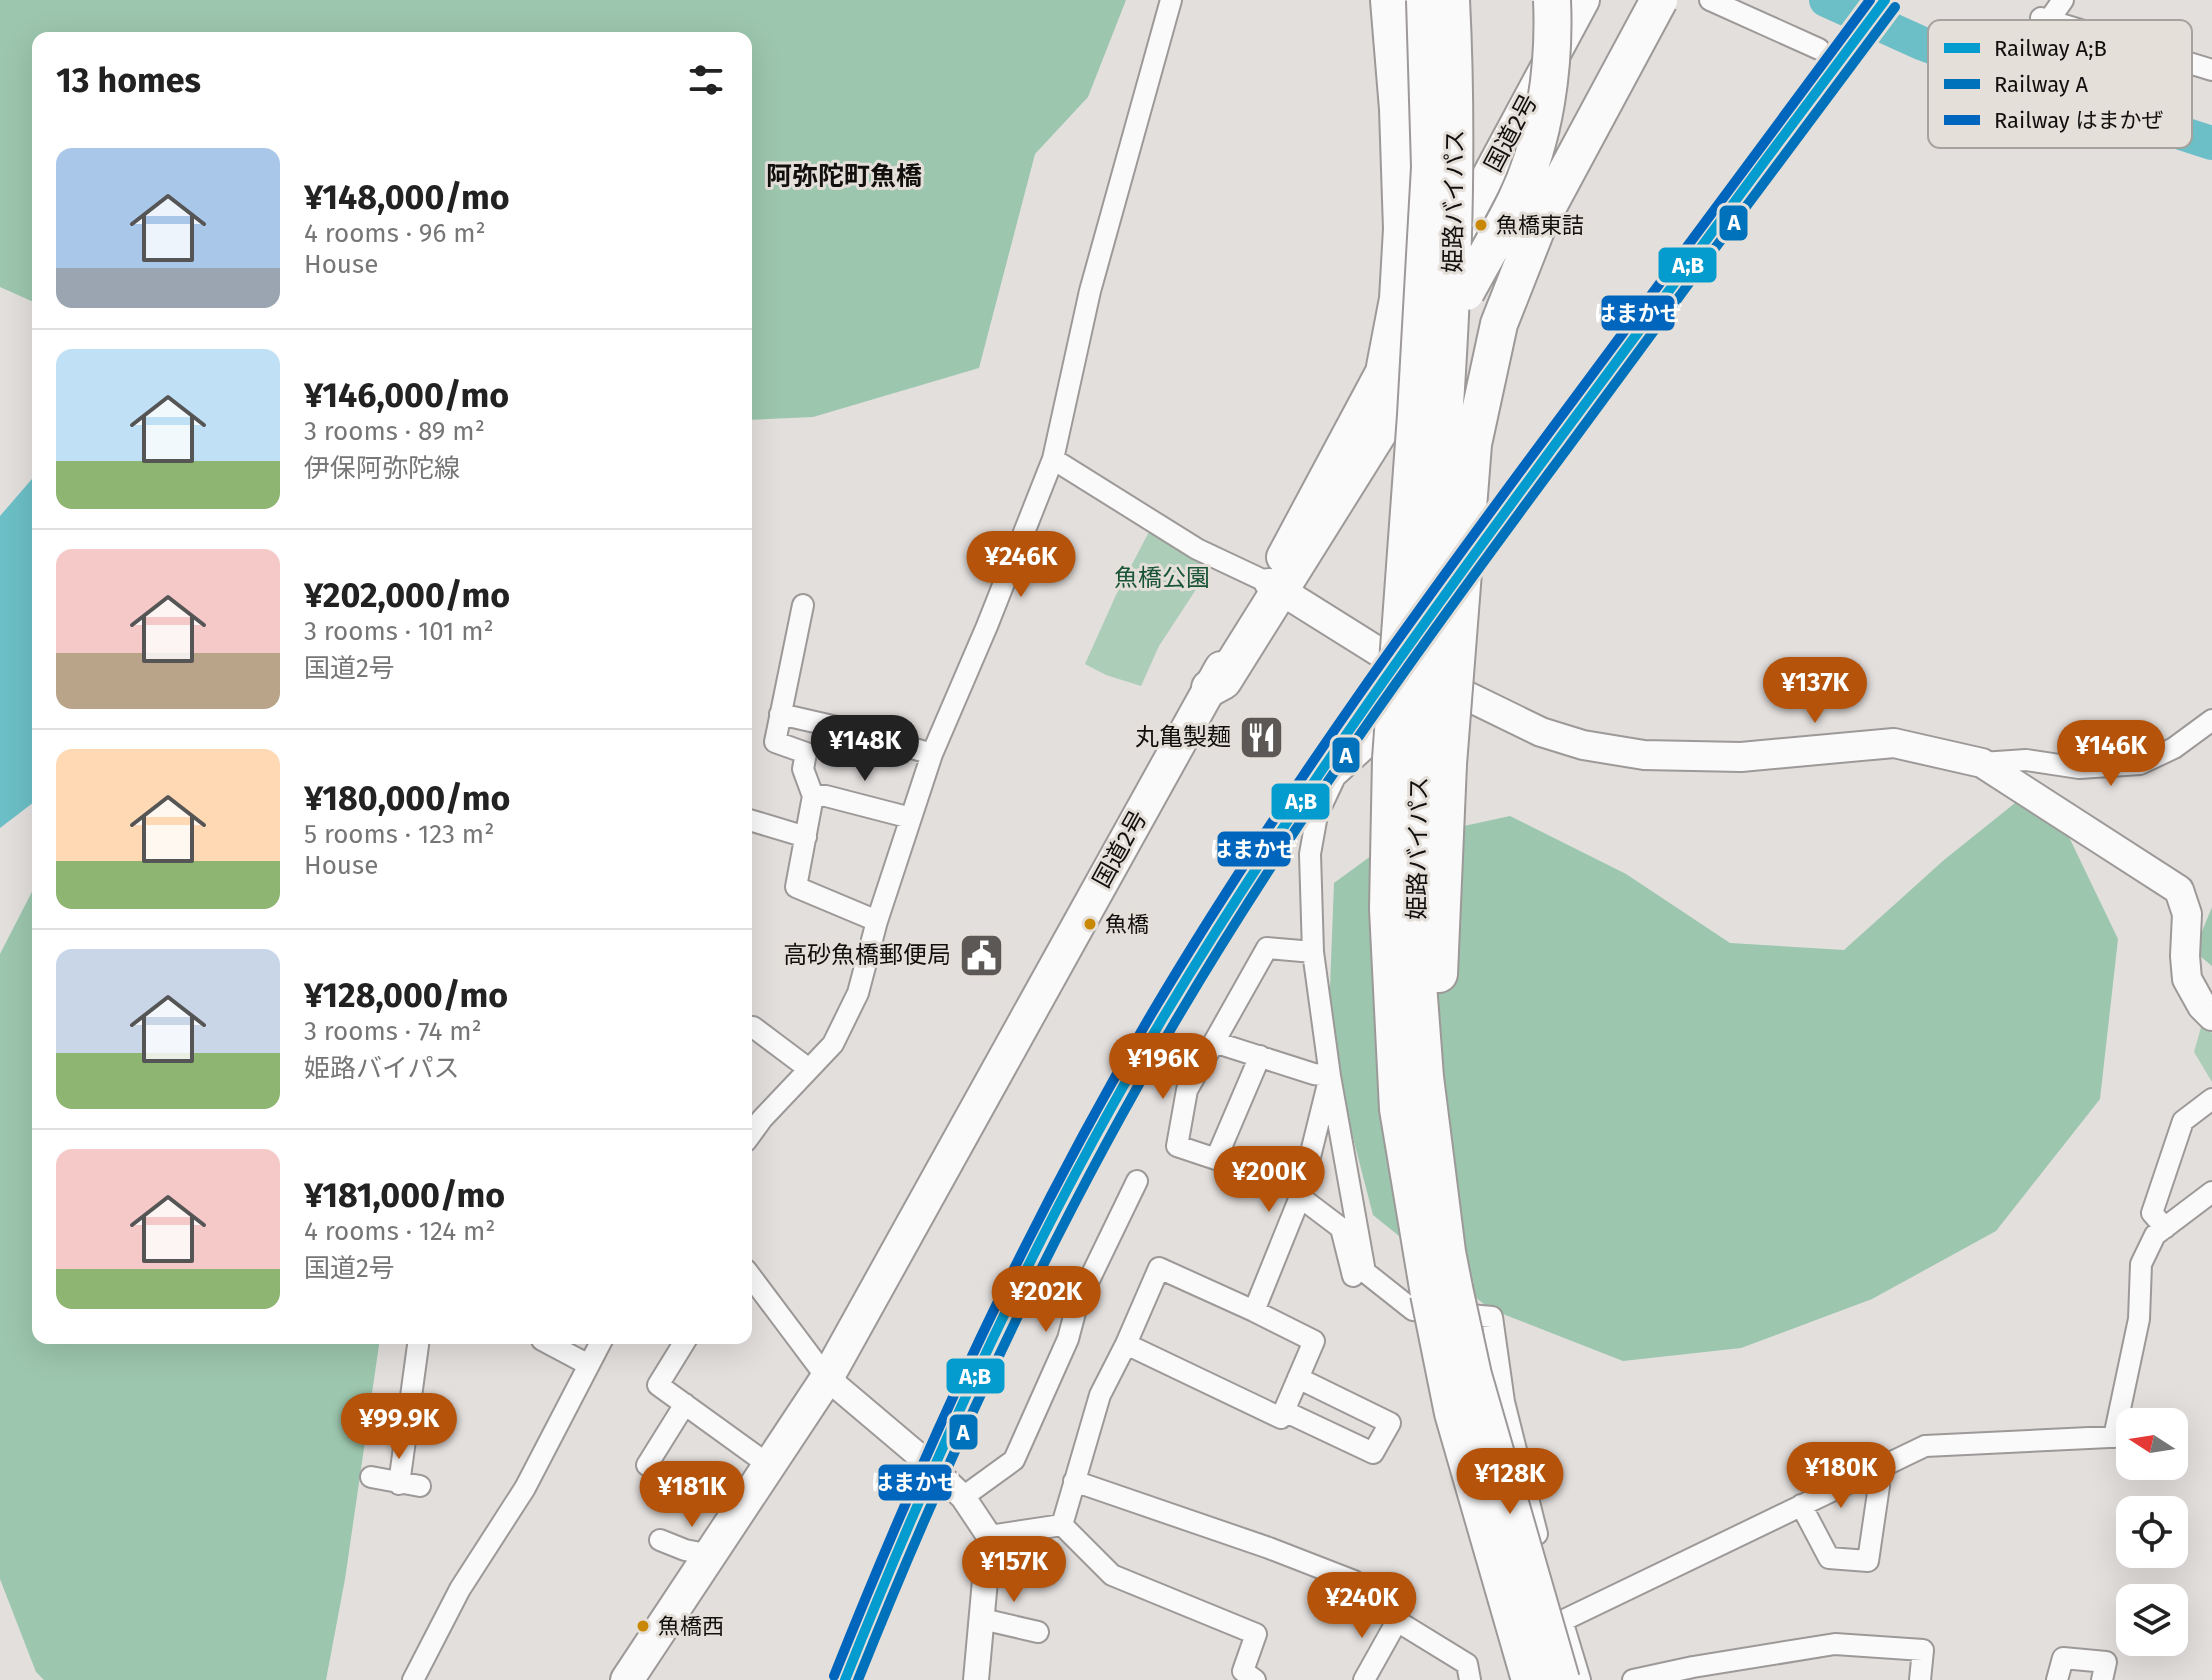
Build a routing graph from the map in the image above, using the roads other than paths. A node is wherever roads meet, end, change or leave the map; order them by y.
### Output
1 (1171, 0) edge
2 (1389, 0) edge
3 (1425, 0) edge
4 (1451, 0) edge
5 (1552, 0) edge
6 (1583, 0) edge
7 (1659, 0) edge
8 (1710, 0) edge
9 (2063, 0) edge
10 (2048, 20) edge
11 (1819, 49) dead end
12 (2192, 64) edge
13 (2212, 70) edge
14 (1385, 367) junction
15 (1053, 459) junction
16 (1275, 586) junction
17 (803, 605) dead end
18 (1210, 688) joint
19 (1478, 703) junction
20 (780, 714) junction
21 (2212, 720) edge
22 (932, 754) junction
23 (1419, 761) junction
24 (1982, 763) junction
25 (813, 796) junction
26 (911, 818) junction
27 (752, 821) edge
28 (806, 837) junction
29 (877, 921) junction
30 (1313, 952) junction
31 (2212, 1016) edge
32 (753, 1027) dead end
33 (1214, 1042) junction
34 (1260, 1056) junction
35 (809, 1069) junction
36 (1330, 1076) junction
37 (2212, 1099) edge
38 (752, 1133) edge
39 (1129, 1185) dead end
40 (2212, 1192) edge
41 (1300, 1197) junction
42 (2165, 1228) junction
43 (1353, 1276) dead end
44 (752, 1278) edge
45 (1442, 1291) junction
46 (1254, 1311) junction
47 (419, 1344) edge
48 (550, 1344) edge
49 (600, 1344) edge
50 (683, 1344) edge
51 (1126, 1344) junction
52 (589, 1365) junction
53 (827, 1378) junction
54 (1298, 1378) junction
55 (685, 1404) junction
56 (2126, 1408) edge
57 (1284, 1411) junction
58 (2116, 1436) edge
59 (647, 1465) dead end
60 (770, 1466) junction
61 (1877, 1468) junction
62 (371, 1477) dead end
63 (1074, 1481) junction
64 (963, 1497) junction
65 (1801, 1505) junction
66 (1062, 1525) junction
67 (989, 1536) junction
68 (660, 1540) dead end
69 (711, 1555) junction
70 (982, 1619) junction
71 (1397, 1621) junction
72 (1562, 1621) junction
73 (1038, 1632) dead end
74 (1734, 1671) edge
75 (413, 1680) edge
76 (627, 1680) edge
77 (976, 1680) edge
78 (1255, 1680) edge
79 (1364, 1680) edge
80 (1470, 1680) edge
81 (1530, 1680) edge
82 (1561, 1680) edge
83 (1580, 1680) edge
84 (1633, 1680) edge
85 (1920, 1680) edge
86 (2057, 1680) edge
87 (2102, 1680) edge

1 - 15 street
2 - 14 highway
3 - 23 highway, 姫路バイパス, bridge
4 - 23 highway, 姫路バイパス, bridge
5 - 16 highway, bridge
6 - 14 highway, 国道2号
7 - 23 highway, bridge
8 - 11 street
9 - 10 street
12 - 13 street
14 - 16 highway, 国道2号
15 - 16 street
15 - 22 street
16 - 18 highway
16 - 19 main road
17 - 20 street
18 - 53 highway, 国道2号
19 - 24 main road
19 - 30 street
20 - 22 street
20 - 25 street
21 - 24 street
22 - 26 street
23 - 45 highway, 姫路バイパス
23 - 45 highway, 姫路バイパス
24 - 31 main road
25 - 26 street
25 - 28 street
26 - 29 street
27 - 28 street
28 - 29 street
29 - 35 street
30 - 33 street
30 - 36 street
32 - 35 street
33 - 34 street
33 - 34 street
34 - 36 street
35 - 38 street
36 - 41 street
36 - 72 street
37 - 42 street
39 - 64 street
40 - 42 street
41 - 43 street
41 - 46 street
42 - 56 street
44 - 53 street
45 - 81 highway, 姫路バイパス, bridge
45 - 82 highway, 姫路バイパス, bridge
46 - 51 street
46 - 54 street
47 - 62 street
48 - 52 street
49 - 52 street
50 - 55 street
51 - 57 street
51 - 63 street
52 - 75 street
53 - 60 highway, 国道2号
53 - 64 street
54 - 57 street
54 - 57 street
55 - 59 street
55 - 60 street
58 - 61 street
60 - 69 highway, 国道2号
61 - 65 street
61 - 65 street
63 - 66 street
63 - 71 street
64 - 67 street
65 - 72 street
66 - 67 street
66 - 78 street
67 - 70 street
68 - 69 street
69 - 76 highway, 国道2号
70 - 73 street
70 - 77 street
71 - 79 street
71 - 80 street
72 - 83 street
74 - 84 street
74 - 85 street
86 - 87 street

